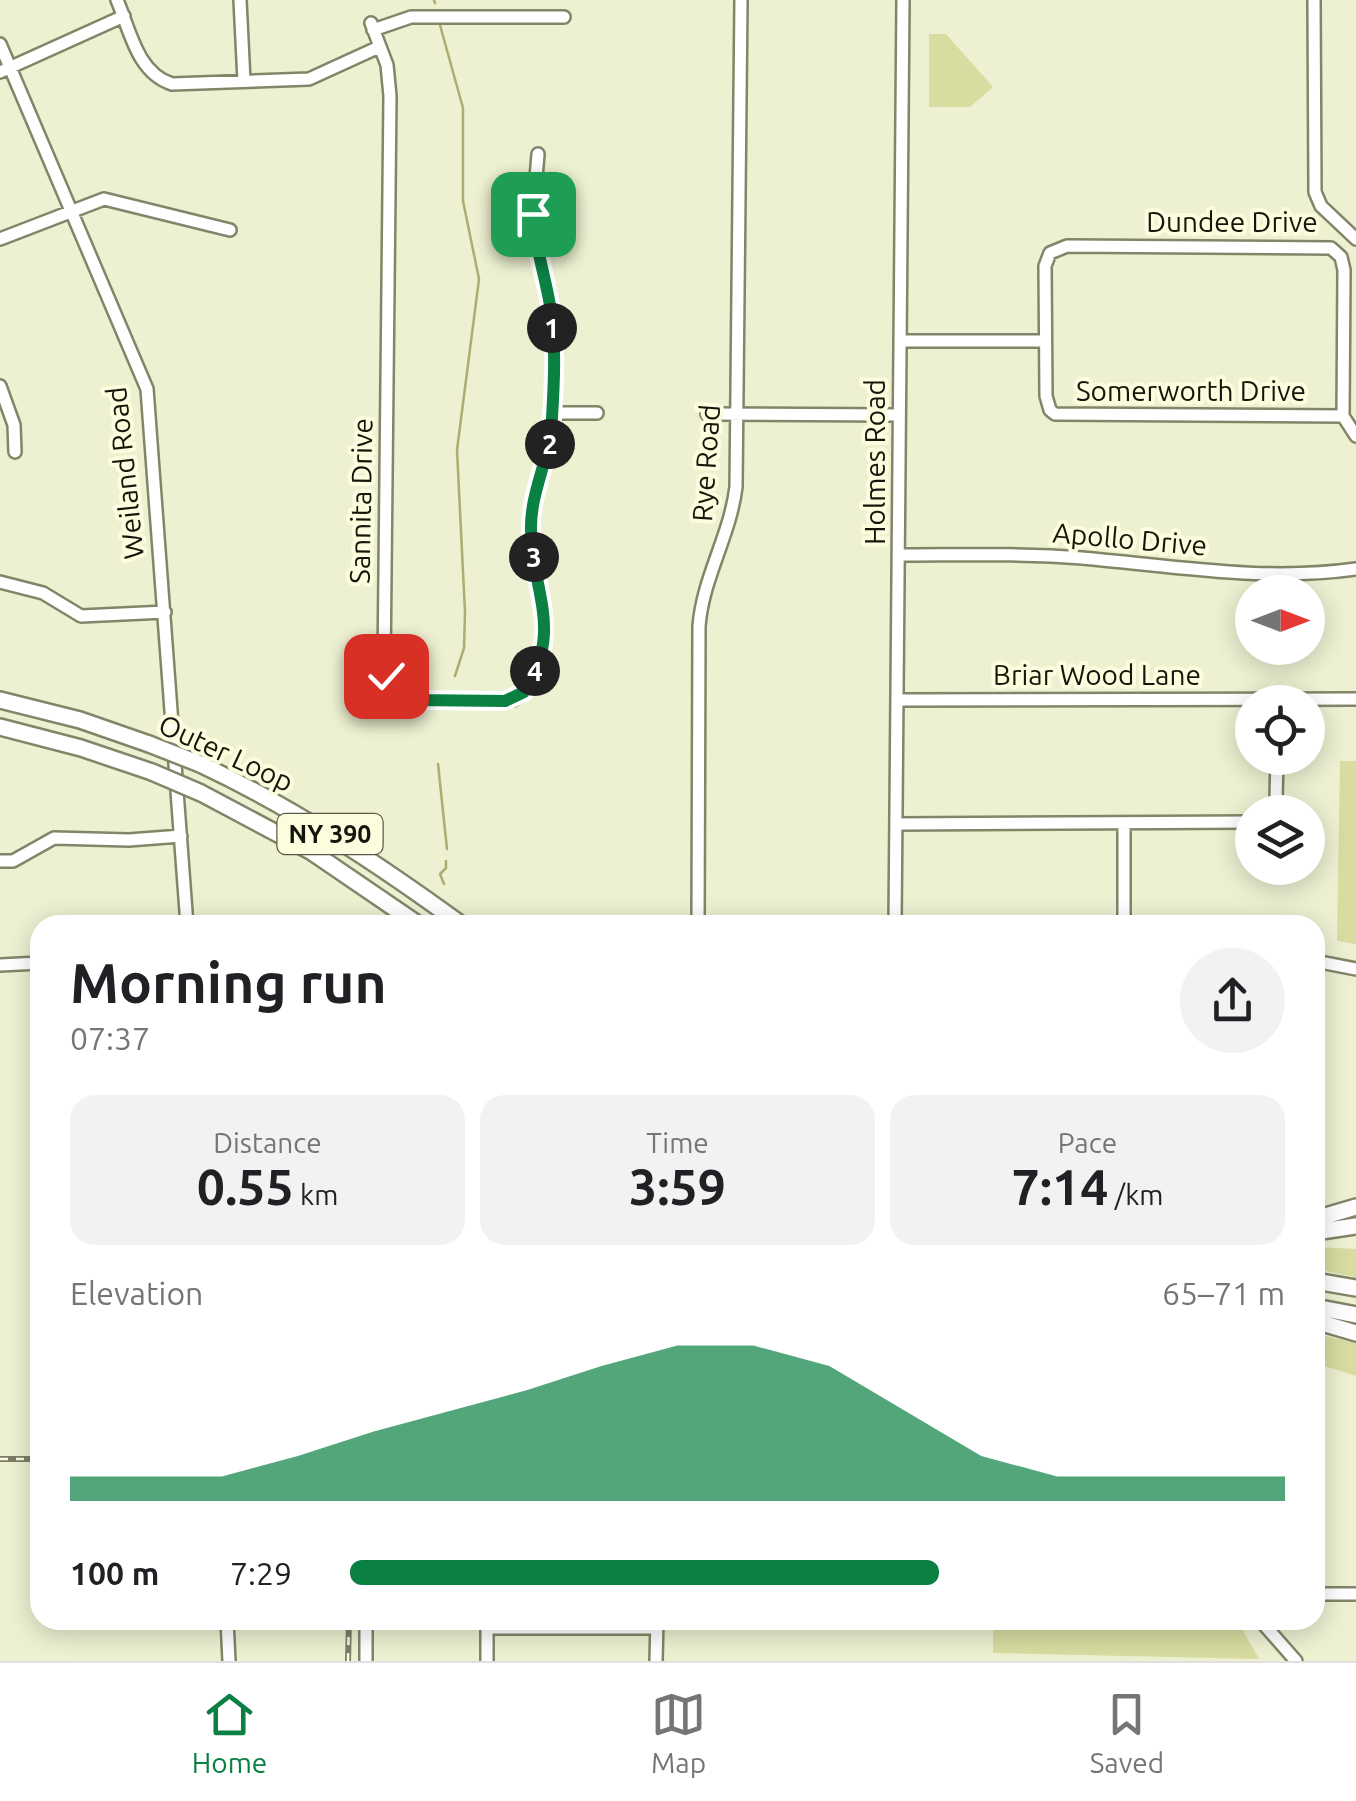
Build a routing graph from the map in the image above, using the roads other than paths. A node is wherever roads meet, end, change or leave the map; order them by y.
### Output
1 (117, 0) edge
2 (240, 0) edge
3 (740, 0) edge
4 (904, 0) edge
5 (1314, 0) edge
6 (124, 16) junction
7 (564, 17) dead end
8 (0, 44) edge
9 (380, 47) junction
10 (5, 70) edge
11 (244, 81) junction
12 (538, 154) dead end
13 (71, 209) junction
14 (230, 230) dead end
15 (0, 239) edge
16 (1356, 239) edge
17 (901, 341) junction
18 (1045, 341) junction
19 (0, 386) edge
20 (552, 413) junction
21 (597, 413) dead end
22 (707, 414) dead end
23 (736, 414) junction
24 (899, 415) junction
25 (1343, 416) junction
26 (1356, 436) edge
27 (15, 452) dead end
28 (899, 555) junction
29 (1356, 568) edge
30 (0, 582) edge
31 (164, 612) junction
32 (0, 700) edge
33 (898, 700) junction
34 (1325, 700) edge
35 (1356, 700) edge
36 (1235, 701) edge
37 (0, 727) edge
38 (0, 738) edge
39 (81, 748) junction
40 (1235, 822) edge
41 (898, 824) junction
42 (1124, 824) junction
43 (182, 836) junction
44 (0, 861) edge
45 (187, 915) edge
46 (405, 915) edge
47 (448, 915) edge
48 (698, 915) edge
49 (895, 915) edge
50 (1124, 915) edge
51 (1325, 963) edge
52 (30, 964) edge
53 (0, 965) edge
54 (1356, 969) edge
55 (1356, 1207) edge
56 (1325, 1216) edge
57 (1356, 1226) edge
58 (1325, 1231) edge
59 (1325, 1283) edge
60 (1356, 1288) edge
61 (1325, 1309) edge
62 (1356, 1314) edge
63 (1325, 1324) edge
64 (1356, 1333) edge
65 (1325, 1594) edge
66 (1356, 1594) edge
67 (226, 1630) edge
68 (366, 1630) edge
69 (487, 1630) edge
70 (657, 1630) edge
71 (1271, 1630) edge
72 (228, 1661) edge
73 (366, 1661) edge
74 (487, 1661) edge
75 (656, 1661) edge
76 (1296, 1661) edge

1 - 6 street
2 - 11 street
3 - 23 street, Rye Road
4 - 17 street, Holmes Road
5 - 16 street
6 - 10 street
6 - 11 street
7 - 9 street
8 - 10 street, Weiland Road
9 - 11 street
9 - 20 street, Sannita Drive
10 - 13 street, Weiland Road
12 - 20 street, Sannita Drive
13 - 14 street
13 - 15 street
13 - 31 street, Weiland Road
17 - 18 street
17 - 24 street, Holmes Road
18 - 25 street, Somerworth Drive
18 - 25 street, Dundee Drive
19 - 27 street
20 - 21 street
22 - 23 street
23 - 24 street
23 - 48 street, Rye Road
24 - 28 street, Holmes Road
25 - 26 street, Somerworth Drive
28 - 29 street, Apollo Drive
28 - 33 street, Holmes Road
30 - 31 street
31 - 43 street, Weiland Road
32 - 47 highway, Outer Loop / NY 390, bridge
33 - 36 street, Briar Wood Lane
33 - 41 street, Holmes Road
34 - 35 street, Briar Wood Lane
37 - 39 highway, Outer Loop / NY 390
38 - 39 highway
39 - 46 highway, Outer Loop / NY 390, bridge
40 - 42 street
41 - 42 street
41 - 49 street, Holmes Road
42 - 50 street
43 - 44 street
43 - 45 street, Weiland Road
51 - 54 street
52 - 53 street
55 - 56 highway
57 - 58 highway
59 - 60 highway
61 - 62 highway
63 - 64 highway
65 - 66 street
67 - 72 street
68 - 73 street
69 - 74 street
70 - 75 street
71 - 76 street

